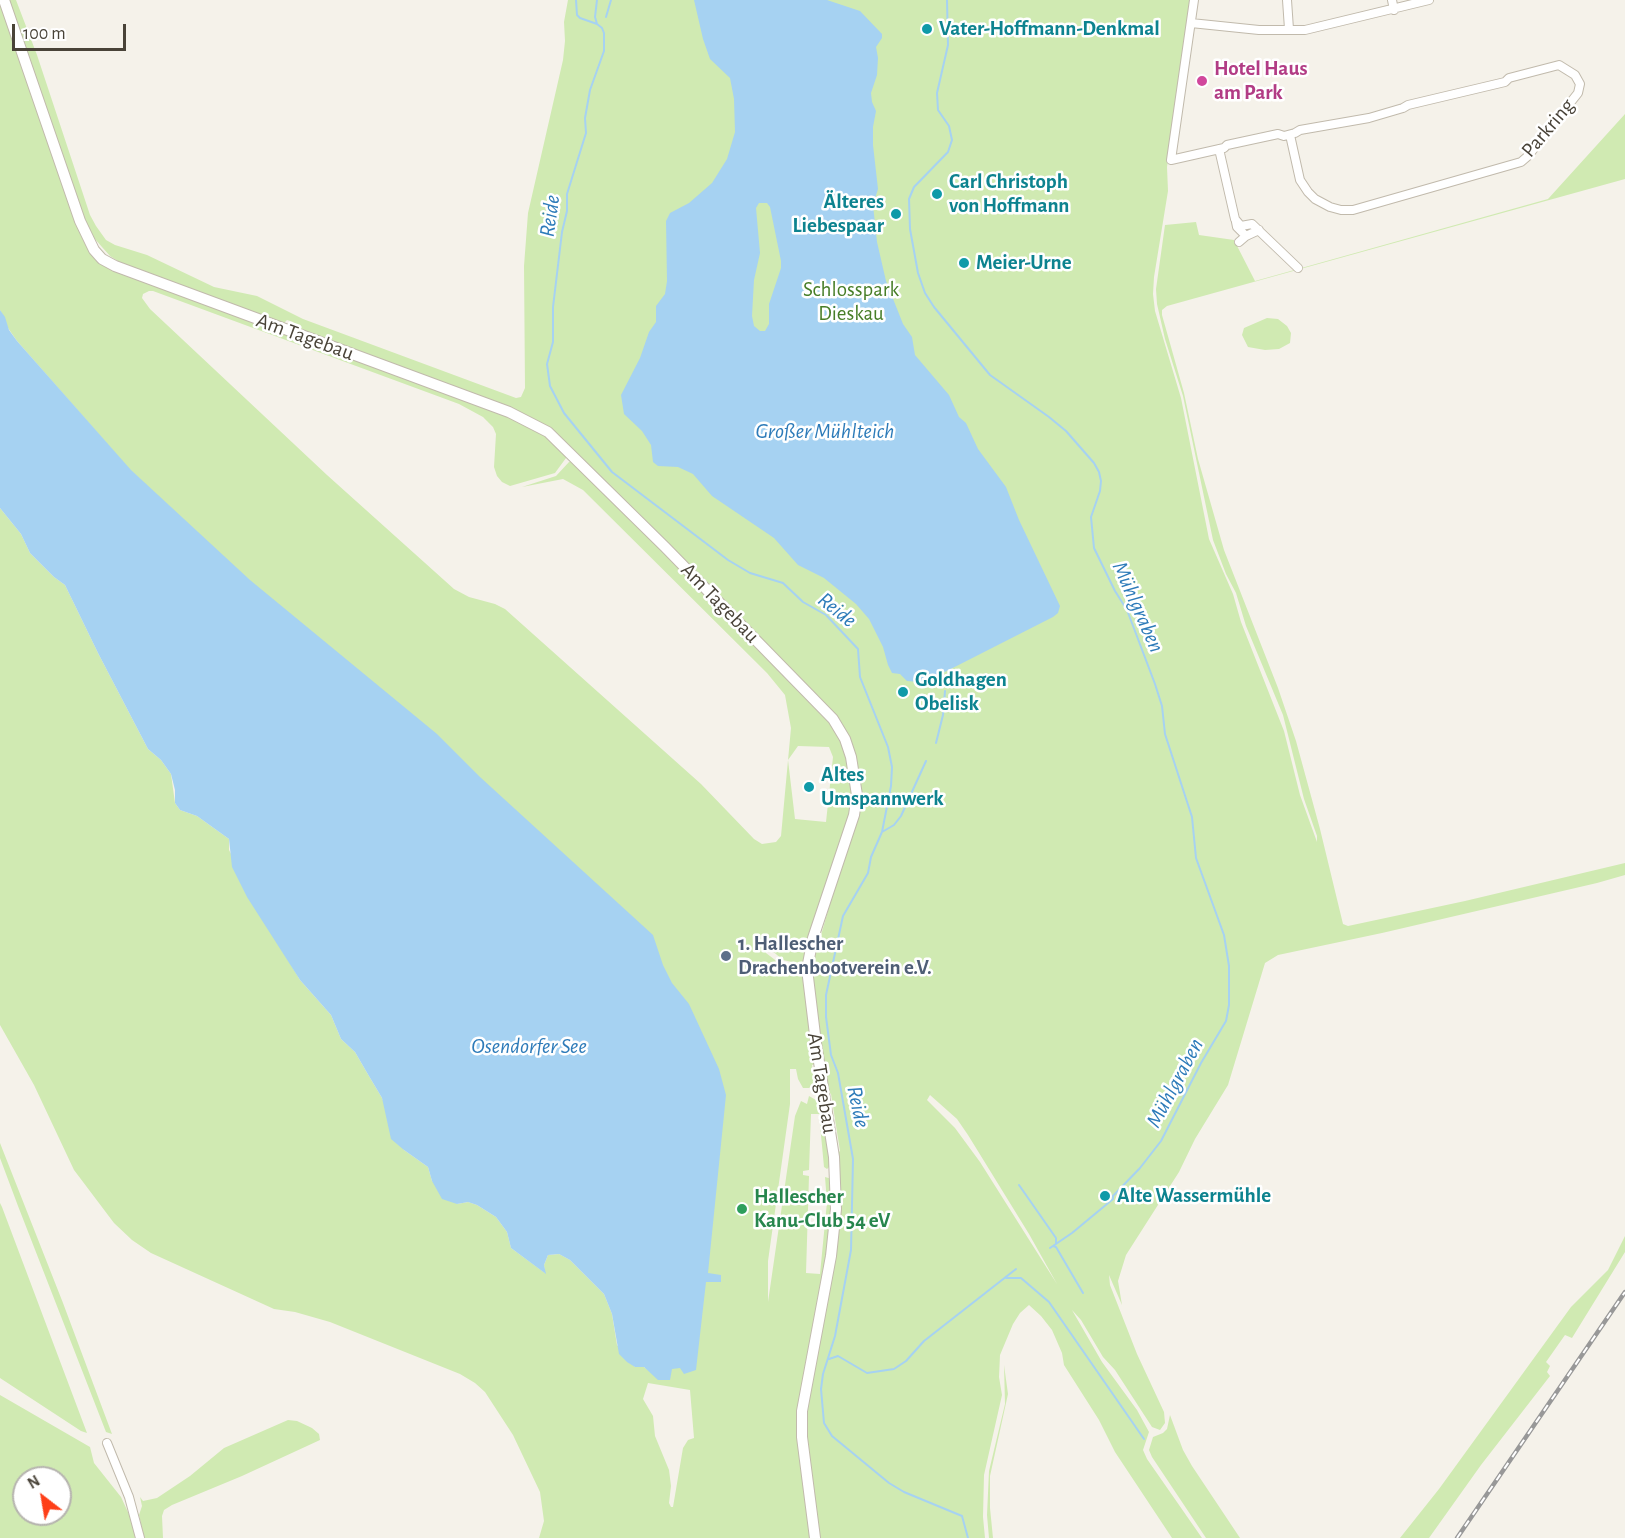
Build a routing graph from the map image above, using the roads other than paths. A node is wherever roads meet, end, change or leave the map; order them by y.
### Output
1 (4, 0) edge
2 (1194, 0) edge
3 (1287, 0) edge
4 (1392, 0) edge
5 (1429, 0) edge
6 (1394, 10) junction
7 (1191, 23) junction
8 (1289, 29) junction
9 (1290, 135) junction
10 (1219, 149) junction
11 (1235, 219) junction
12 (1259, 230) junction
13 (1298, 268) dead end
14 (107, 1443) dead end
15 (140, 1538) edge
16 (815, 1538) edge

1 - 16 street, Am Tagebau
2 - 7 street
3 - 8 street
4 - 6 street
5 - 6 street
6 - 8 street
7 - 8 street
7 - 10 street, Parkring
9 - 9 street, Parkring
9 - 10 street, Parkring
10 - 11 street
11 - 12 street
11 - 12 street
12 - 13 street
14 - 15 street

